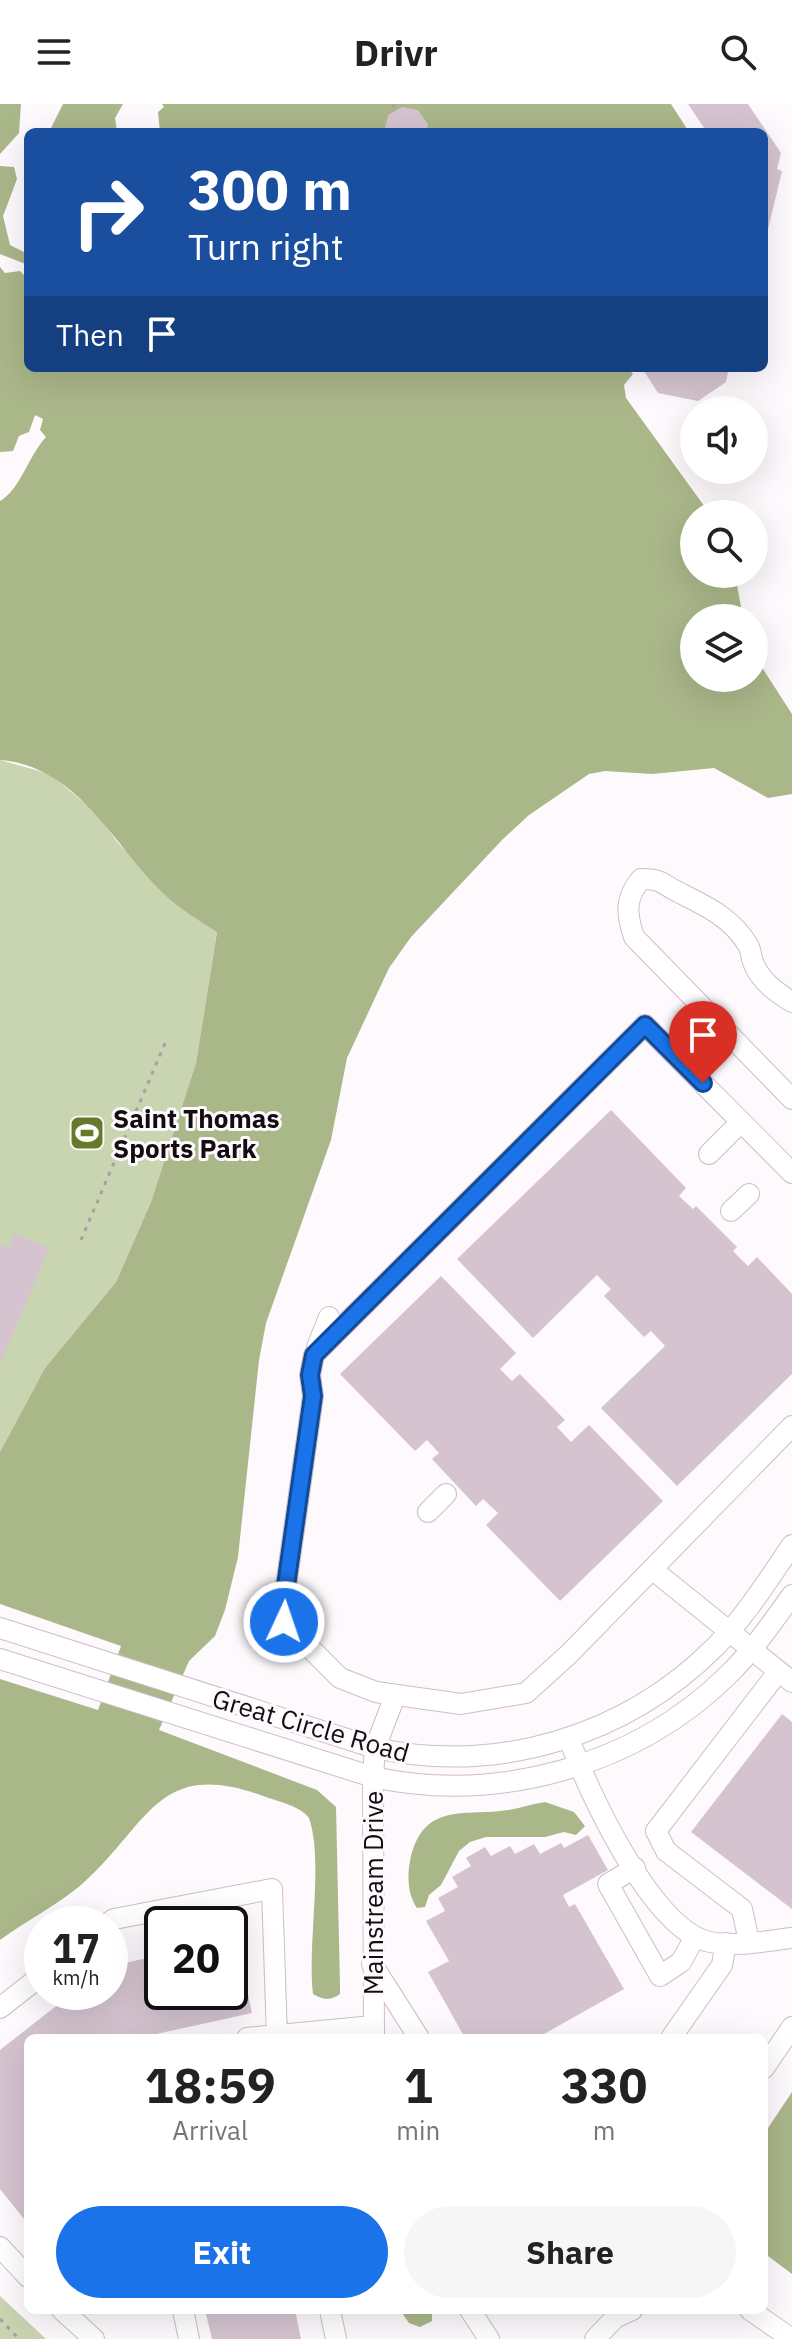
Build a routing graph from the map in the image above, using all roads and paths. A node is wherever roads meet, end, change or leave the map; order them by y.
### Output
1 (392, 104) edge
2 (396, 110) dead end
3 (792, 1002) edge
4 (166, 1041) dead end
5 (792, 1099) edge
6 (741, 1122) junction
7 (709, 1154) dead end
8 (792, 1173) edge
9 (749, 1194) dead end
10 (731, 1211) dead end
11 (81, 1240) dead end
12 (329, 1317) dead end
13 (314, 1355) junction
14 (792, 1426) edge
15 (446, 1494) dead end
16 (428, 1512) dead end
17 (792, 1545) edge
18 (653, 1570) junction
19 (792, 1595) edge
20 (785, 1621) edge
21 (0, 1628) edge
22 (728, 1633) junction
23 (750, 1650) junction
24 (0, 1659) edge
25 (785, 1677) edge
26 (395, 1696) junction
27 (569, 1738) junction
28 (375, 1748) junction
29 (578, 1765) junction
30 (373, 1777) junction
31 (635, 1868) junction
32 (128, 1916) edge
33 (695, 1937) junction
34 (792, 1938) edge
35 (749, 1942) junction
36 (726, 1943) junction
37 (372, 1964) junction
38 (24, 1989) edge
39 (0, 2008) edge
40 (792, 2027) edge
41 (374, 2032) edge
42 (276, 2034) edge
43 (325, 2034) edge
44 (416, 2034) edge
45 (674, 2034) edge
46 (768, 2062) edge
47 (0, 2247) edge
48 (24, 2273) edge
49 (66, 2314) edge
50 (184, 2314) edge
51 (331, 2314) edge
52 (473, 2314) edge
53 (624, 2314) edge
54 (756, 2314) edge
55 (0, 2319) edge
56 (19, 2339) edge
57 (94, 2339) edge
58 (189, 2339) edge
59 (336, 2339) edge
60 (489, 2339) edge
61 (595, 2339) edge
62 (792, 2339) edge

1 - 2 path
3 - 5 street
4 - 11 path
6 - 7 street
6 - 8 street
6 - 13 street
9 - 10 street
12 - 13 street
13 - 26 street
14 - 18 street
15 - 16 street
17 - 22 street, Great Circle Road
18 - 22 street
18 - 26 street
19 - 20 street, Great Circle Road
20 - 23 street, Great Circle Road
21 - 28 street, Great Circle Road
22 - 23 street
22 - 27 street, Great Circle Road
23 - 25 street
23 - 29 street, Great Circle Road
24 - 30 street, Great Circle Road
25 - 35 street
26 - 28 street, Mainstream Drive
27 - 28 street, Great Circle Road
27 - 29 street
28 - 30 street, Mainstream Drive
29 - 30 street, Great Circle Road
29 - 31 street
30 - 37 street, Mainstream Drive
31 - 33 street
31 - 33 street
32 - 42 street
33 - 36 street
34 - 35 street
35 - 36 street
36 - 45 street
37 - 41 street, Mainstream Drive
37 - 44 street
38 - 39 street
40 - 46 street
41 - 43 street
47 - 48 street
49 - 57 street
50 - 58 street
51 - 59 street
52 - 60 street
53 - 61 street
54 - 62 street
55 - 56 path

